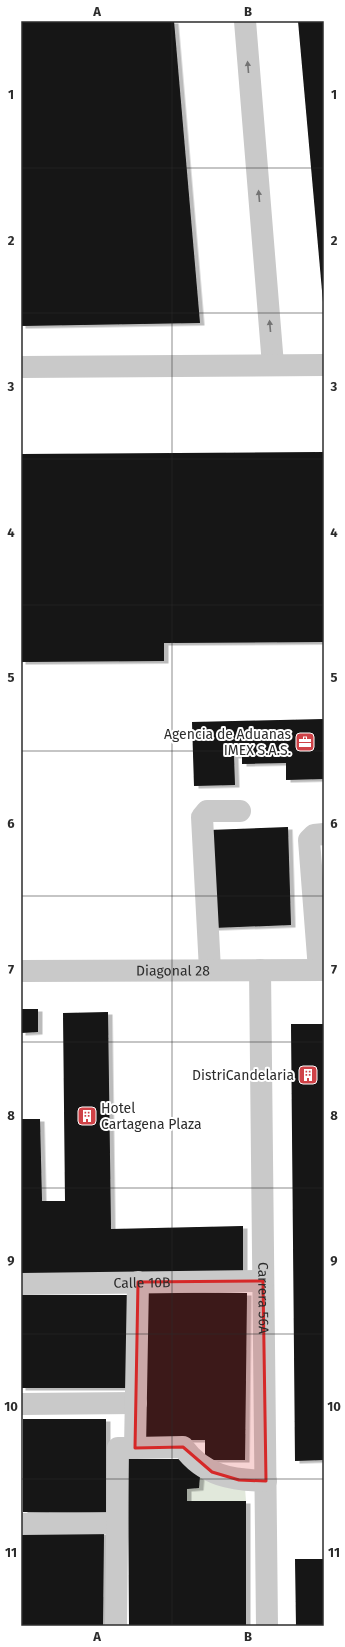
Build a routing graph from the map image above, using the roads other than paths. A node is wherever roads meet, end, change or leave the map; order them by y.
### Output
1 (245, 21) edge
2 (273, 365) junction
3 (324, 365) edge
4 (21, 367) edge
5 (240, 811) dead end
6 (324, 834) edge
7 (210, 970) junction
8 (260, 970) junction
9 (322, 970) edge
10 (21, 971) edge
11 (263, 1281) junction
12 (138, 1282) junction
13 (21, 1284) edge
14 (136, 1403) junction
15 (21, 1404) edge
16 (135, 1448) junction
17 (266, 1481) junction
18 (117, 1523) junction
19 (21, 1524) edge
20 (116, 1626) edge
21 (267, 1626) edge

2 -> 1 street
2 - 3 street
2 - 4 street
5 - 7 street
6 - 9 street
7 - 8 street, Diagonal 28
7 - 10 street, Diagonal 28
8 - 9 street, Diagonal 28
8 - 11 street, Carrera 56A
11 - 12 street, Calle 10B
11 - 17 street, Carrera 56A
12 - 13 street, Calle 10B
12 - 14 street
14 - 15 street
14 - 16 street
16 - 17 street
16 - 18 street
17 - 21 street, Carrera 56A
18 - 19 street
18 - 20 street

